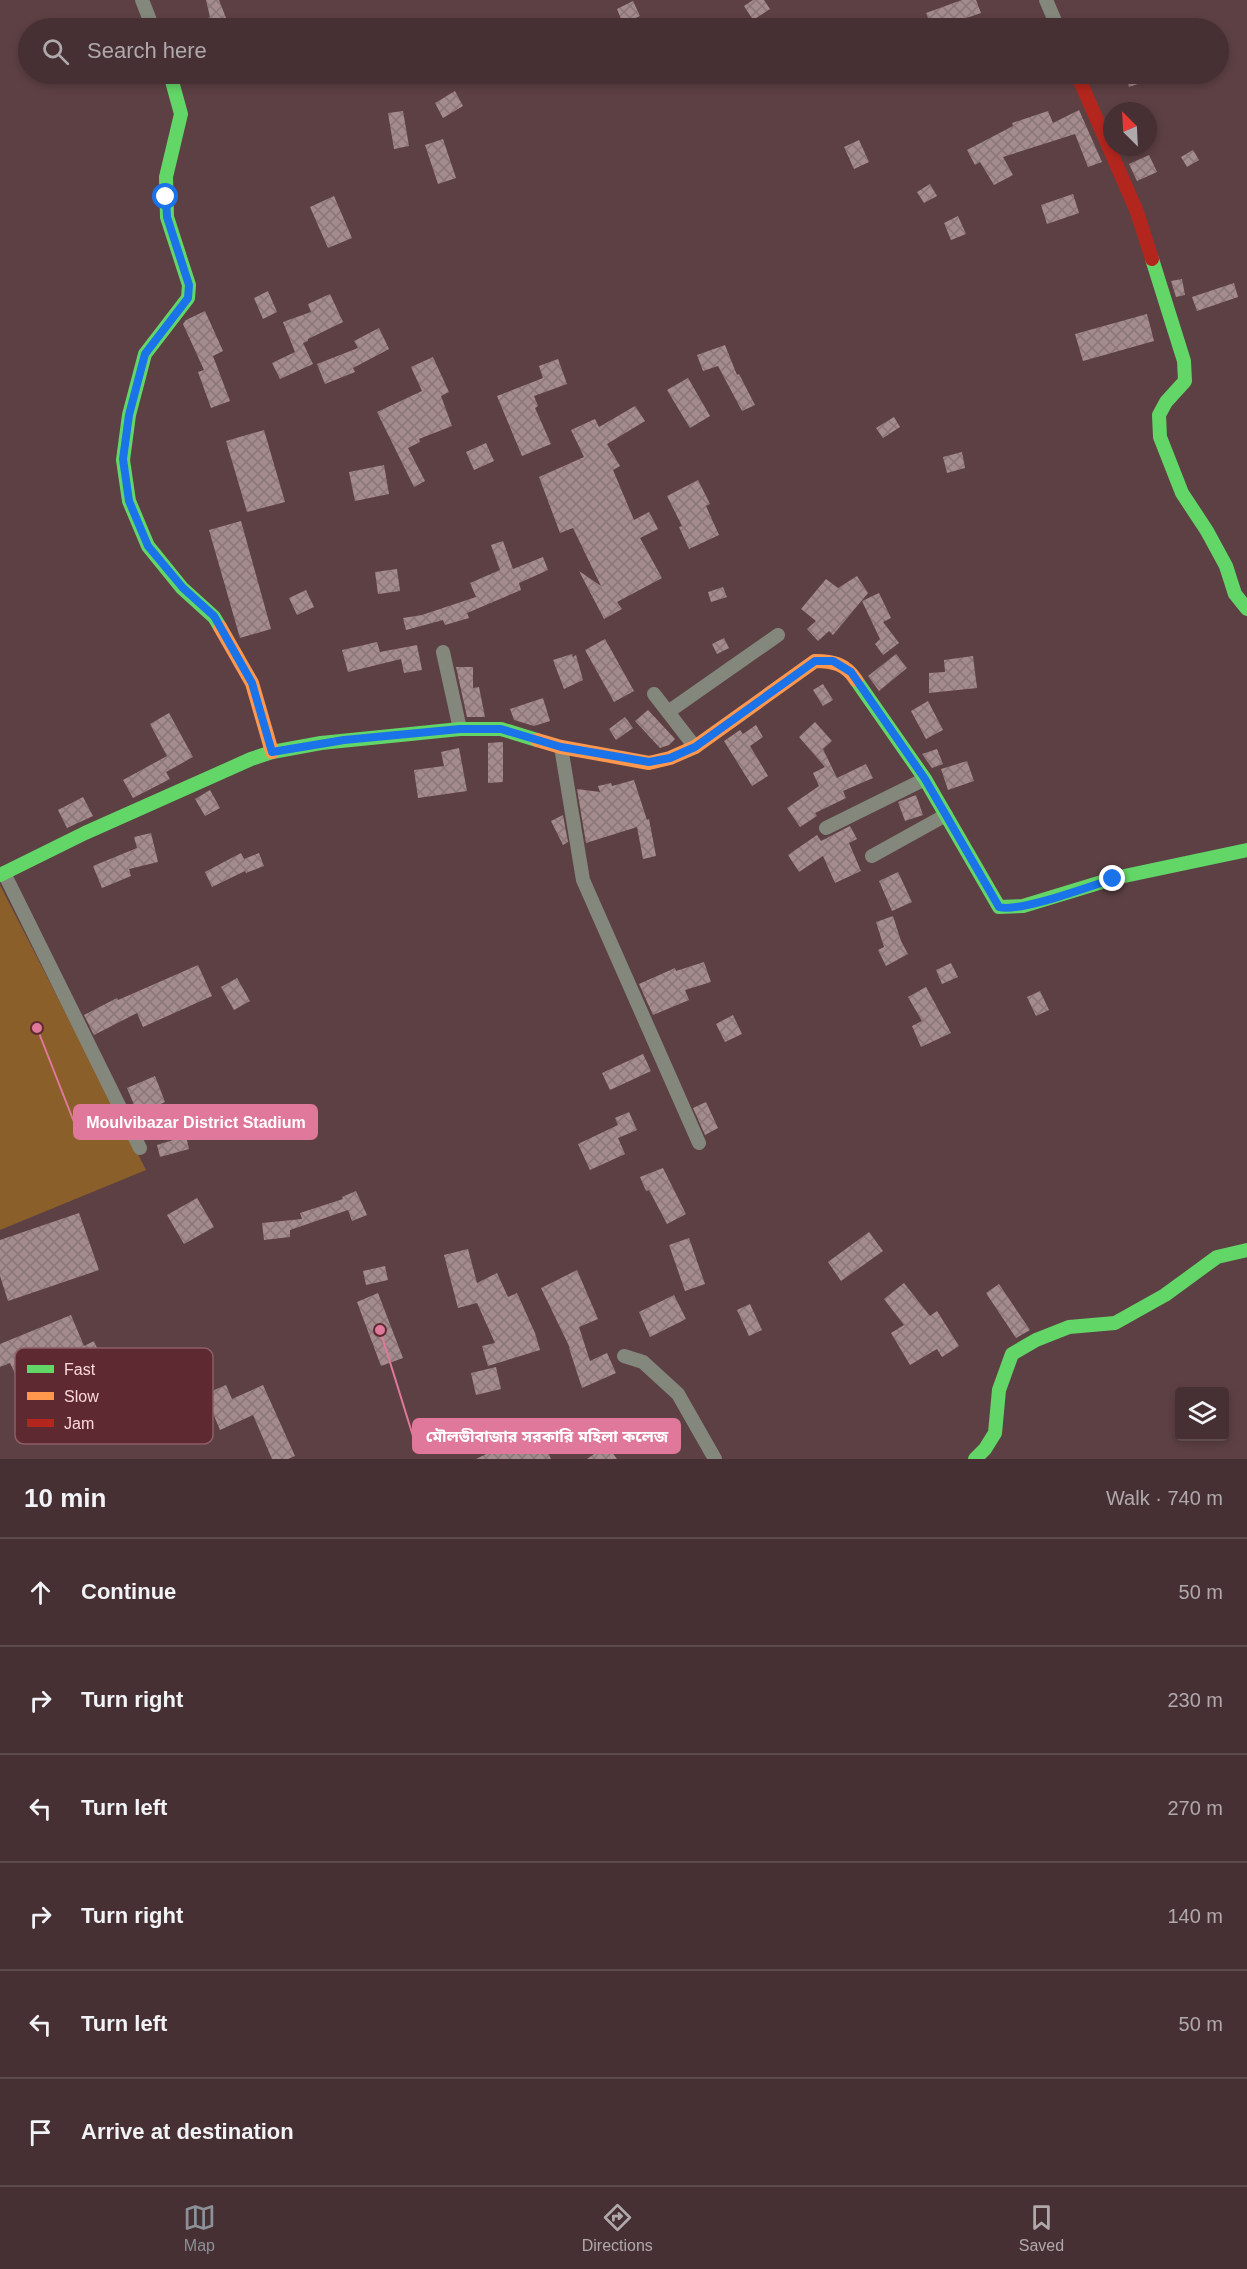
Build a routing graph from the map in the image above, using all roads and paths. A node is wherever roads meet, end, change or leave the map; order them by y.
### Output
1 (142, 0) edge
2 (1046, 0) edge
3 (149, 18) edge
4 (1054, 18) edge
5 (174, 84) edge
6 (1081, 84) edge
7 (1247, 609) edge
8 (778, 635) dead end
9 (443, 652) dead end
10 (654, 694) dead end
11 (668, 712) junction
12 (460, 729) junction
13 (561, 747) junction
14 (695, 747) junction
15 (272, 752) junction
16 (925, 779) junction
17 (946, 815) junction
18 (826, 828) dead end
19 (1247, 850) edge
20 (872, 856) dead end
21 (2, 874) edge
22 (699, 1143) dead end
23 (140, 1148) dead end
24 (1247, 1250) edge
25 (624, 1356) dead end
26 (715, 1459) edge
27 (975, 1459) edge

1 - 3 street
2 - 4 street
5 - 15 street
6 - 7 street
8 - 11 street
9 - 12 street
10 - 11 street
11 - 14 street
12 - 13 street
12 - 15 street
13 - 14 street
13 - 22 street
14 - 16 street
15 - 21 street
16 - 17 street
16 - 18 street
17 - 19 street
17 - 20 street
21 - 23 street
24 - 27 street
25 - 26 street

